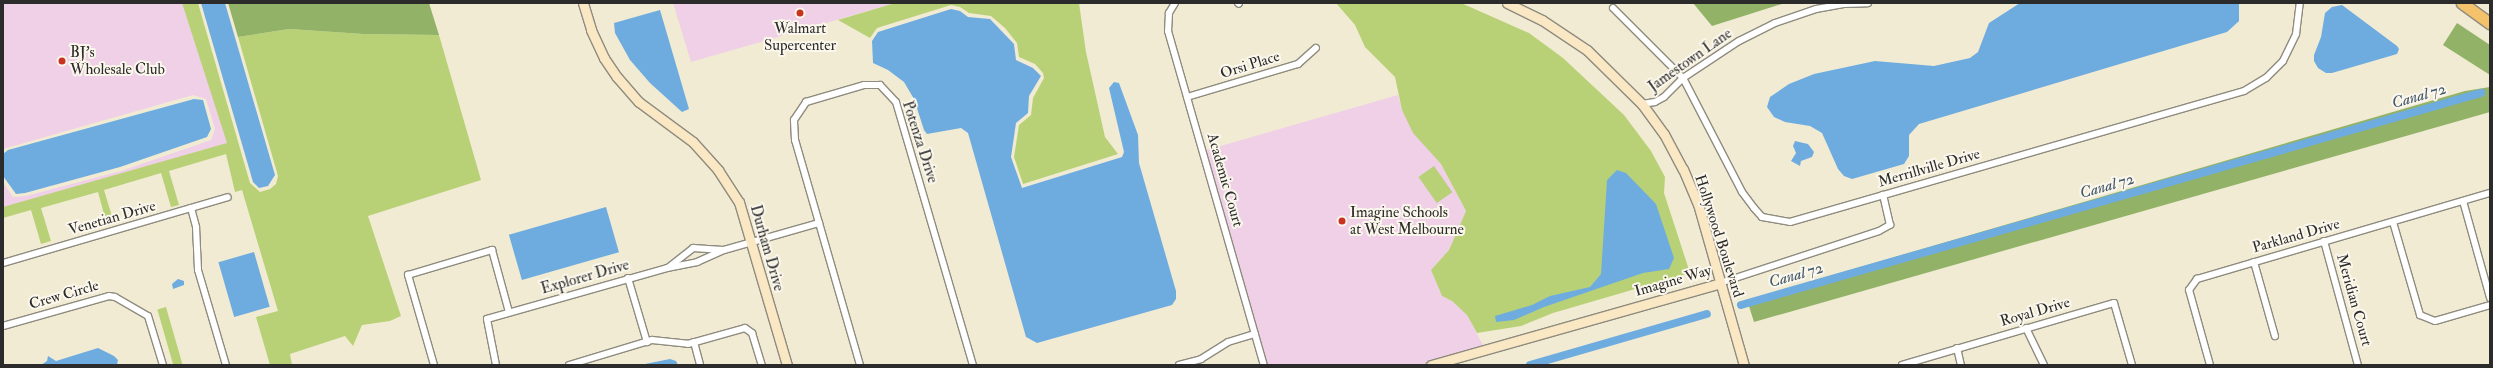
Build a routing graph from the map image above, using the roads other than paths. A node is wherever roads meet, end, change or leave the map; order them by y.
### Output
1 (583, 3) edge
2 (1174, 3) edge
3 (1507, 3) edge
4 (1868, 3) edge
5 (2300, 3) edge
6 (2462, 3) edge
7 (1613, 8) dead end
8 (2490, 23) edge
9 (1316, 48) dead end
10 (1683, 78) junction
11 (1187, 97) junction
12 (1642, 104) junction
13 (2490, 193) edge
14 (1883, 195) junction
15 (228, 197) dead end
16 (2463, 201) junction
17 (191, 208) junction
18 (2393, 222) junction
19 (819, 223) junction
20 (2324, 241) junction
21 (750, 243) junction
22 (724, 250) junction
23 (2254, 262) junction
24 (3, 263) edge
25 (668, 268) junction
26 (628, 278) junction
27 (1720, 283) junction
28 (2490, 298) edge
29 (2490, 305) edge
30 (510, 312) junction
31 (3, 326) edge
32 (2026, 328) junction
33 (1255, 334) junction
34 (2275, 336) dead end
35 (648, 342) junction
36 (694, 342) junction
37 (1957, 348) junction
38 (163, 365) edge
39 (226, 365) edge
40 (434, 365) edge
41 (496, 365) edge
42 (569, 365) edge
43 (700, 365) edge
44 (762, 365) edge
45 (787, 365) edge
46 (860, 365) edge
47 (972, 365) edge
48 (1179, 365) edge
49 (1264, 365) edge
50 (1431, 365) edge
51 (1744, 365) edge
52 (1902, 365) edge
53 (1961, 365) edge
54 (2044, 365) edge
55 (2132, 365) edge
56 (2210, 365) edge
57 (2358, 365) edge

1 - 21 street, Durham Drive
2 - 11 street, Academic Court
3 - 12 street, Hollywood Boulevard
4 - 10 street, Jamestown Lane
5 - 14 street, Merrillville Drive
6 - 8 highway
7 - 10 street, Merrillville Drive
9 - 11 street, Orsi Place
10 - 12 street, Jamestown Lane
10 - 14 street, Merrillville Drive
11 - 33 street, Academic Court
12 - 27 street, Hollywood Boulevard
13 - 16 street, Parkland Drive
14 - 27 street, Imagine Way
15 - 17 street, Venetian Drive
16 - 18 street, Parkland Drive
16 - 28 street
17 - 24 street, Venetian Drive
17 - 39 street
18 - 20 street, Parkland Drive
18 - 29 street
19 - 21 street
19 - 46 street, Potenza Drive
19 - 47 street, Potenza Drive
20 - 23 street, Parkland Drive
20 - 57 street, Meridian Court
21 - 22 street
21 - 45 street, Durham Drive
22 - 25 street, Explorer Drive
22 - 25 street, Explorer Drive
23 - 34 street
23 - 56 street, Parkland Drive
25 - 26 street, Explorer Drive
26 - 30 street, Explorer Drive
26 - 35 street
27 - 50 street, Imagine Way
27 - 51 street, Hollywood Boulevard
30 - 40 street
30 - 41 street, Explorer Drive
31 - 38 street, Crew Circle
32 - 37 street, Royal Drive
32 - 54 street
32 - 55 street, Royal Drive
33 - 48 street
33 - 49 street, Academic Court
35 - 36 street
35 - 42 street
36 - 43 street
36 - 44 street
37 - 52 street, Royal Drive
37 - 53 street

